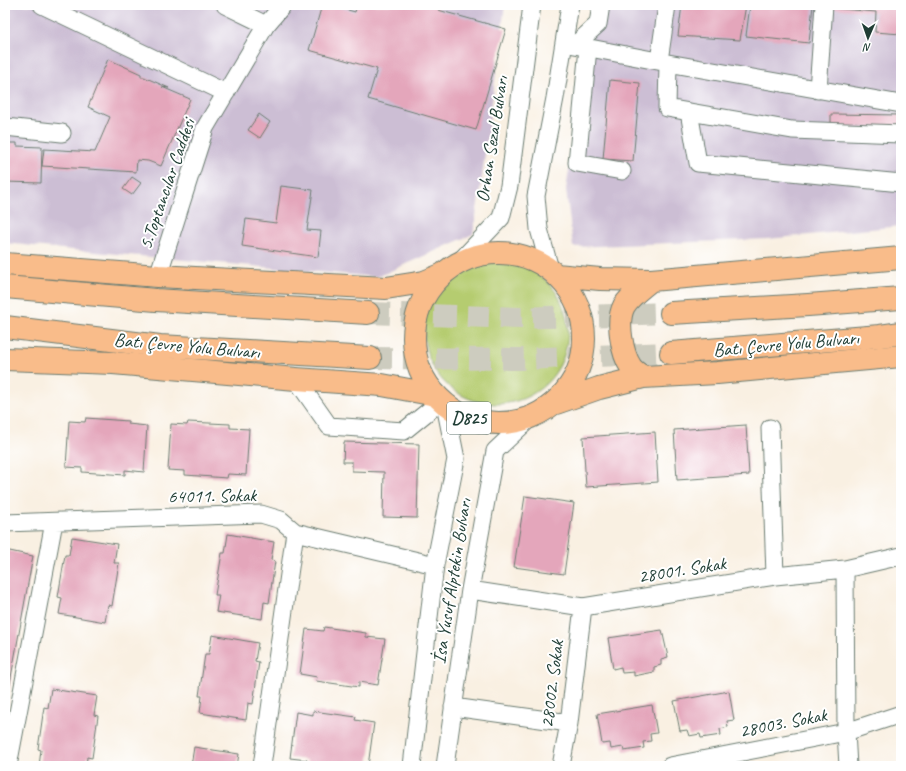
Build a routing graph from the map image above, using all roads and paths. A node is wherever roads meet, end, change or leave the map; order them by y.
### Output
1 (42, 5) edge
2 (225, 5) edge
3 (283, 5) edge
4 (532, 5) edge
5 (570, 5) edge
6 (601, 5) edge
7 (667, 5) edge
8 (824, 5) edge
9 (266, 25) junction
10 (576, 45) junction
11 (664, 62) junction
12 (818, 90) junction
13 (226, 94) junction
14 (901, 104) edge
15 (689, 112) junction
16 (5, 127) edge
17 (62, 133) dead end
18 (901, 134) edge
19 (622, 171) dead end
20 (901, 183) edge
21 (901, 258) edge
22 (459, 262) junction
23 (5, 264) edge
24 (553, 272) junction
25 (441, 275) junction
26 (158, 276) junction
27 (651, 280) junction
28 (5, 287) edge
29 (901, 298) edge
30 (368, 313) tunnel mouth
31 (671, 313) tunnel mouth
32 (5, 327) edge
33 (901, 333) edge
34 (671, 353) tunnel mouth
35 (901, 356) edge
36 (370, 358) tunnel mouth
37 (7, 362) edge
38 (643, 377) junction
39 (296, 379) junction
40 (441, 400) junction
41 (555, 403) junction
42 (530, 418) junction
43 (770, 428) dead end
44 (54, 522) junction
45 (5, 523) edge
46 (295, 532) junction
47 (901, 556) edge
48 (435, 565) junction
49 (845, 569) junction
50 (775, 576) junction
51 (470, 590) junction
52 (583, 607) junction
53 (453, 707) junction
54 (901, 714) edge
55 (569, 723) junction
56 (846, 732) junction
57 (8, 766) edge
58 (262, 766) edge
59 (412, 766) edge
60 (445, 766) edge
61 (562, 766) edge
62 (670, 766) edge
63 (848, 766) edge

1 - 13 street
2 - 9 street
3 - 9 street, 5.Toptancılar Caddesi
4 - 22 street, Orhan Sezal Bulvarı
5 - 10 street
6 - 10 street
7 - 11 street
8 - 12 street
9 - 13 street, 5.Toptancılar Caddesi
10 - 11 street
10 - 19 street
10 - 24 street
11 - 12 street
11 - 15 street
12 - 14 street
13 - 26 street, 5.Toptancılar Caddesi
15 - 18 street
15 - 20 street
16 - 17 street
21 - 27 main road, D825
22 - 24 main road, D825
22 - 25 main road, D825
23 - 26 main road, D825
24 - 27 main road, D825
24 - 41 main road, D825
25 - 26 main road, D825
25 - 40 main road, D825
27 - 38 main road
28 - 30 main road
29 - 31 main road, Batı Çevre Yolu Bulvarı
32 - 36 main road, Batı Çevre Yolu Bulvarı
33 - 34 main road, Batı Çevre Yolu Bulvarı
35 - 38 main road, D825
37 - 39 main road, D825
38 - 41 main road, D825
39 - 40 main road, D825
39 - 40 street
40 - 42 main road, D825
40 - 48 street, İsa Yusuf Alptekin Bulvarı
41 - 42 main road, D825
42 - 51 street, İsa Yusuf Alptekin Bulvarı
43 - 50 street
44 - 45 street, 64011. Sokak
44 - 46 street, 64011. Sokak
44 - 57 street
46 - 48 street, 64011. Sokak
46 - 58 street
47 - 49 street, 28001. Sokak
48 - 59 street, İsa Yusuf Alptekin Bulvarı
49 - 50 street, 28001. Sokak
49 - 56 street
50 - 52 street, 28001. Sokak
51 - 52 street, 28001. Sokak
51 - 53 street, İsa Yusuf Alptekin Bulvarı
52 - 55 street, 28002. Sokak
53 - 55 street
53 - 60 street, İsa Yusuf Alptekin Bulvarı
54 - 56 street, 28003. Sokak
55 - 61 street, 28002. Sokak
56 - 62 street, 28003. Sokak
56 - 63 street

